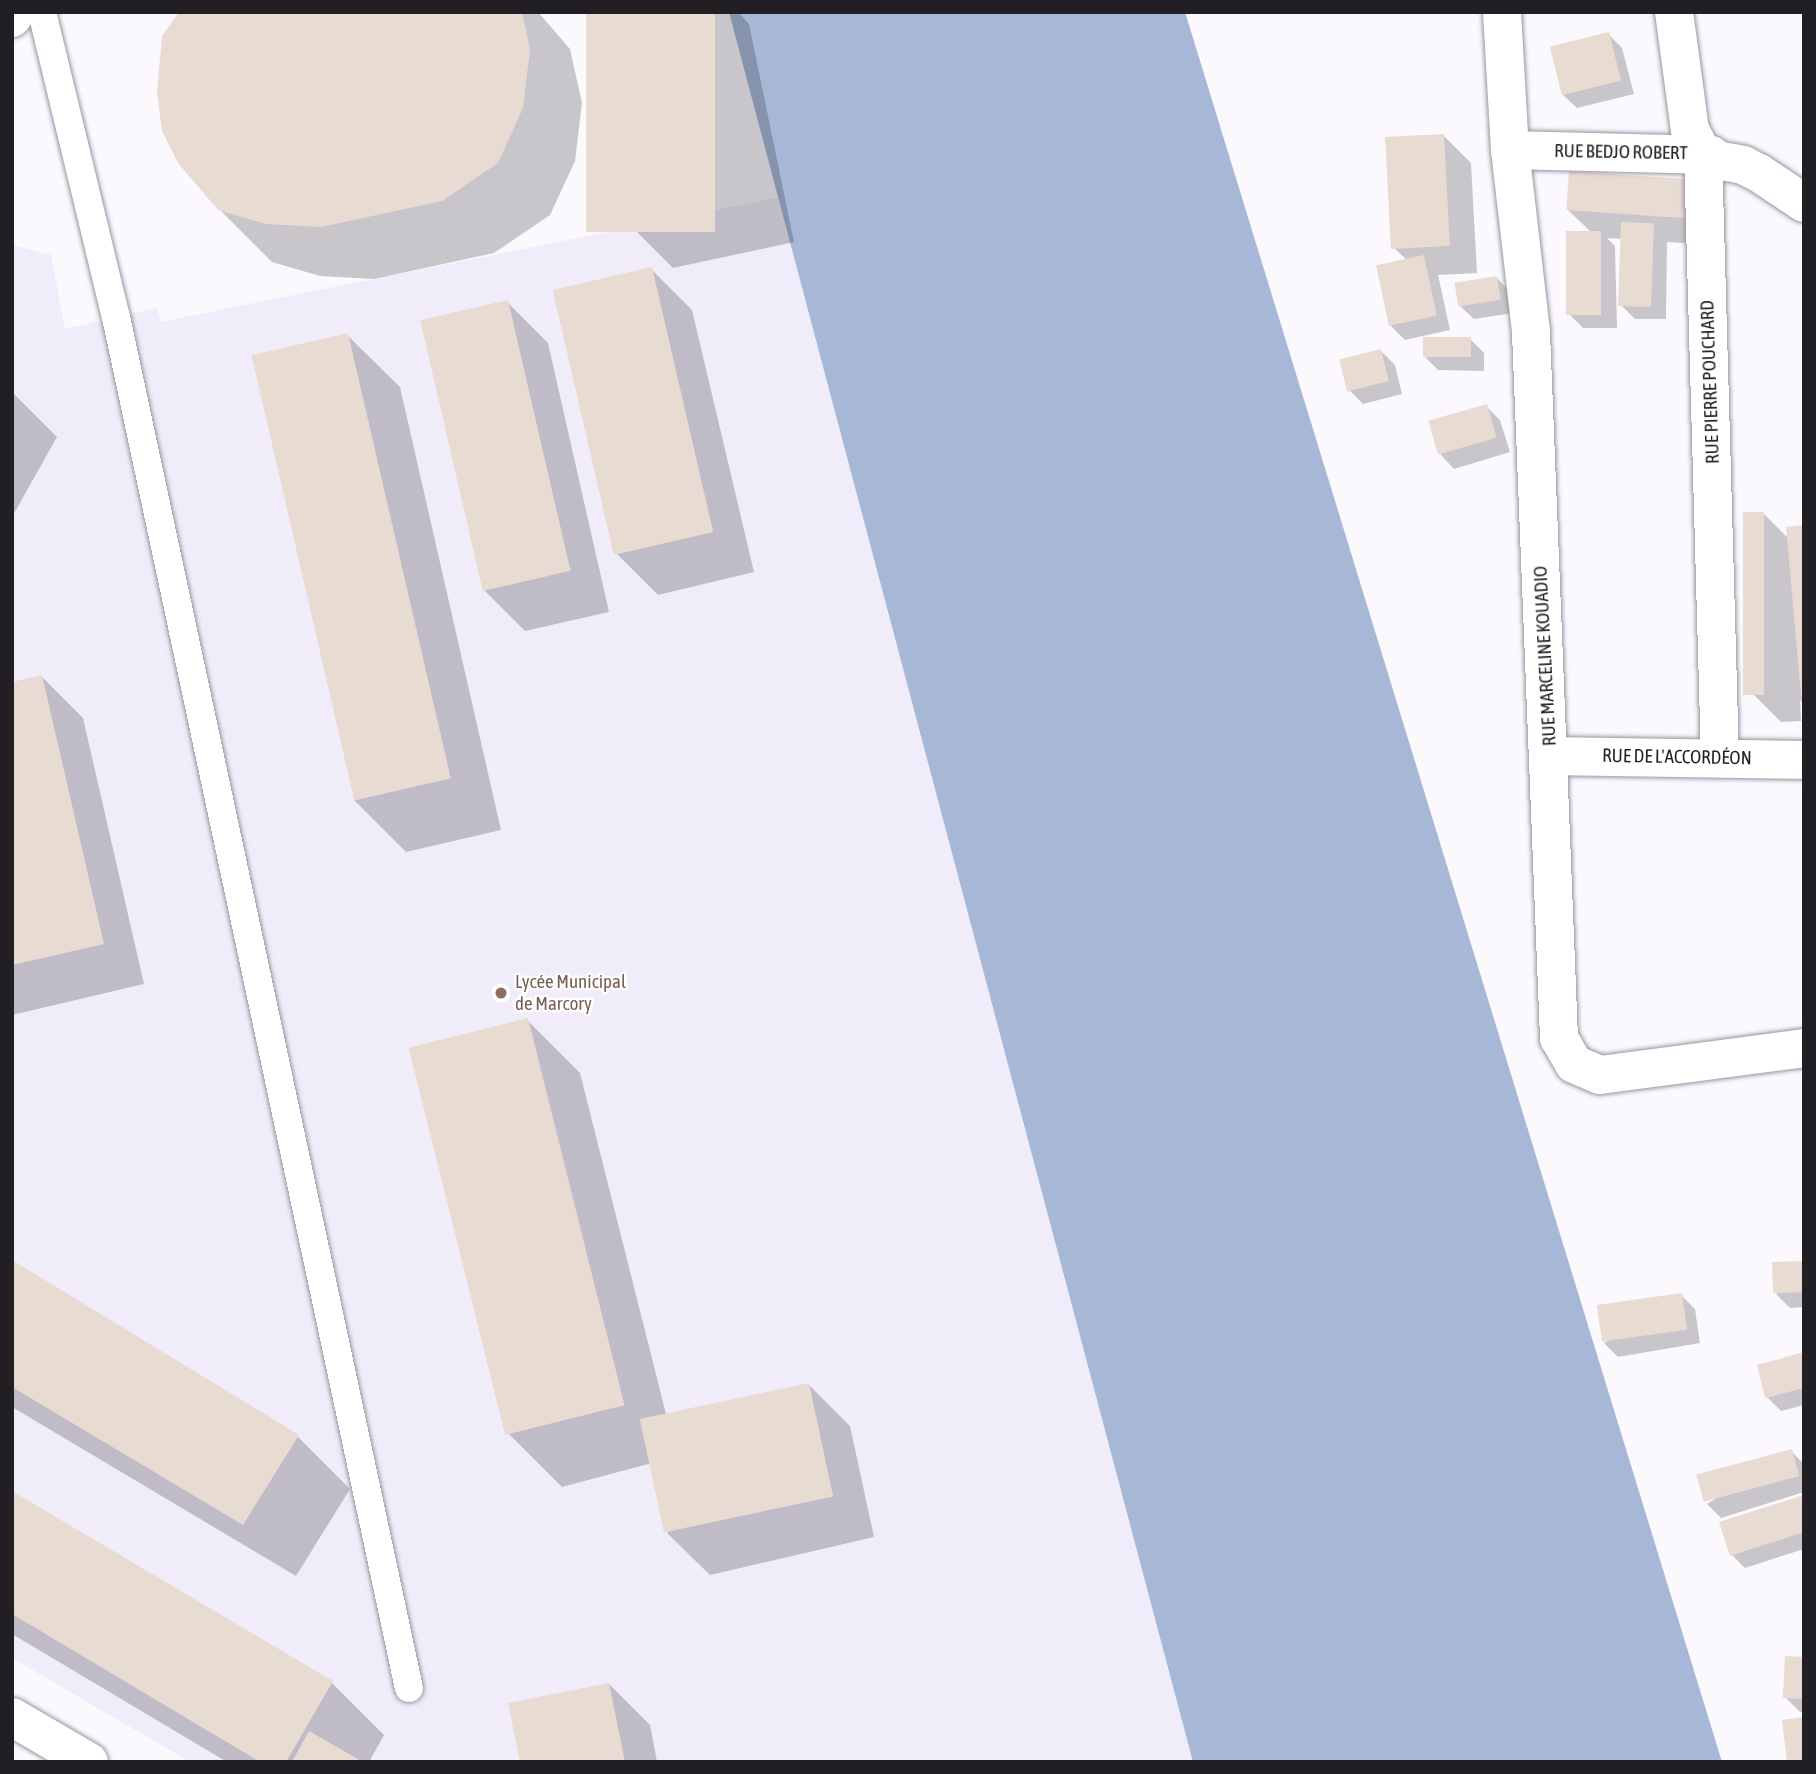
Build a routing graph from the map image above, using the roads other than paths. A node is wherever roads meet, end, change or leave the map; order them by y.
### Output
1 (16, 12) edge
2 (42, 12) edge
3 (1502, 12) edge
4 (1674, 12) edge
5 (12, 18) edge
6 (1510, 150) junction
7 (1703, 154) junction
8 (1804, 203) edge
9 (1549, 756) junction
10 (1720, 757) junction
11 (1804, 760) edge
12 (1804, 1048) edge
13 (409, 1688) dead end
14 (12, 1717) edge
15 (89, 1762) edge

1 - 5 street
2 - 13 lane
3 - 6 street, RUE MARCELINE KOUADIO
4 - 7 street, RUE PIERRE POUCHARD
6 - 7 street, RUE BEDJO ROBERT
6 - 9 street, RUE MARCELINE KOUADIO
7 - 8 street, RUE BEDJO ROBERT
7 - 10 street, RUE PIERRE POUCHARD
9 - 10 street, RUE DE L'ACCORDÉON
9 - 12 street, RUE MARCELINE KOUADIO
10 - 11 street, RUE DE L'ACCORDÉON
14 - 15 street

